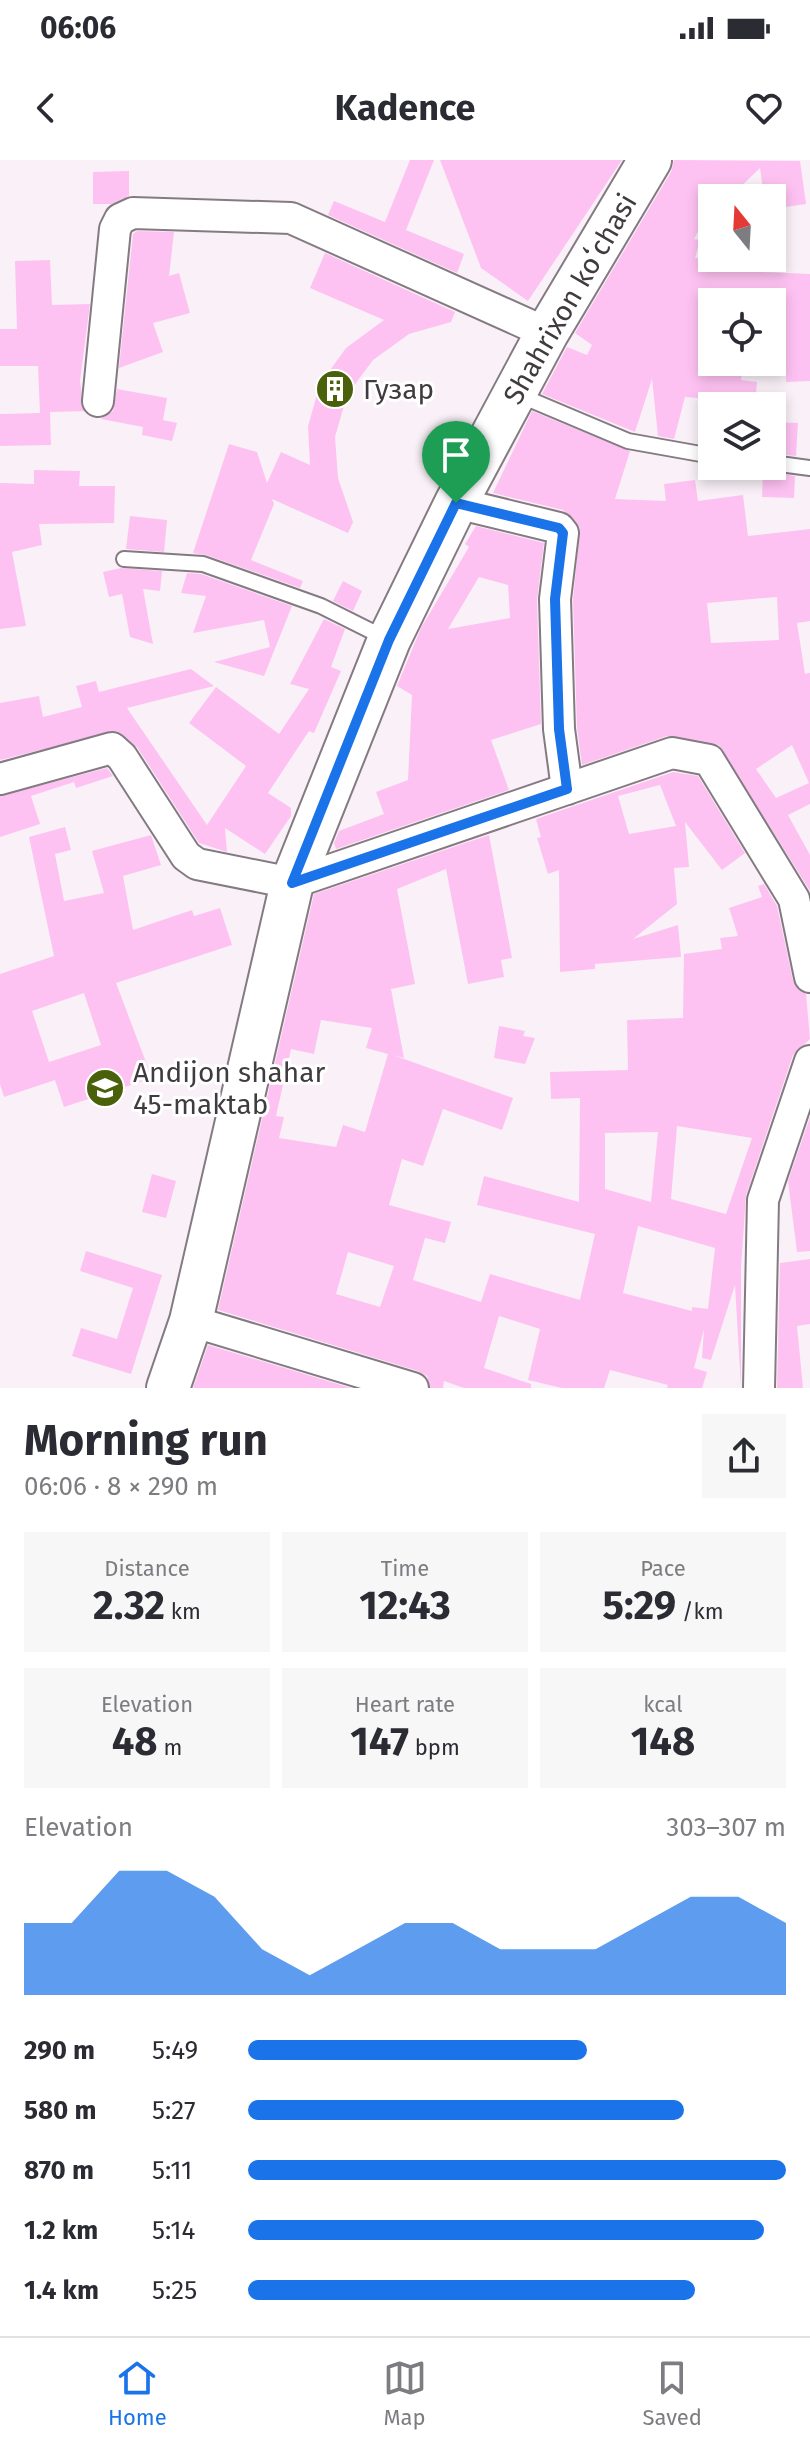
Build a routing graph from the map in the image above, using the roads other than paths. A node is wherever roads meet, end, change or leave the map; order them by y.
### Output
1 (650, 160) edge
2 (547, 333) junction
3 (515, 393) junction
4 (98, 401) dead end
5 (698, 454) edge
6 (786, 465) edge
7 (810, 468) edge
8 (456, 503) junction
9 (124, 559) dead end
10 (389, 640) junction
11 (0, 779) edge
12 (567, 789) junction
13 (292, 883) junction
14 (810, 977) edge
15 (810, 1061) edge
16 (191, 1321) junction
17 (168, 1388) edge
18 (413, 1388) edge
19 (759, 1388) edge

1 - 2 street, Shahrixon koʻchasi
2 - 3 street, Shahrixon koʻchasi
2 - 4 street
3 - 5 lane
3 - 8 street, Shahrixon koʻchasi
6 - 7 lane
8 - 10 street, Shahrixon koʻchasi
8 - 12 street
9 - 10 lane
10 - 13 street, Shahrixon koʻchasi
11 - 13 street
12 - 13 street
12 - 14 street
13 - 16 street, Shahrixon koʻchasi
15 - 19 street
16 - 17 street, Shahrixon koʻchasi
16 - 18 street

